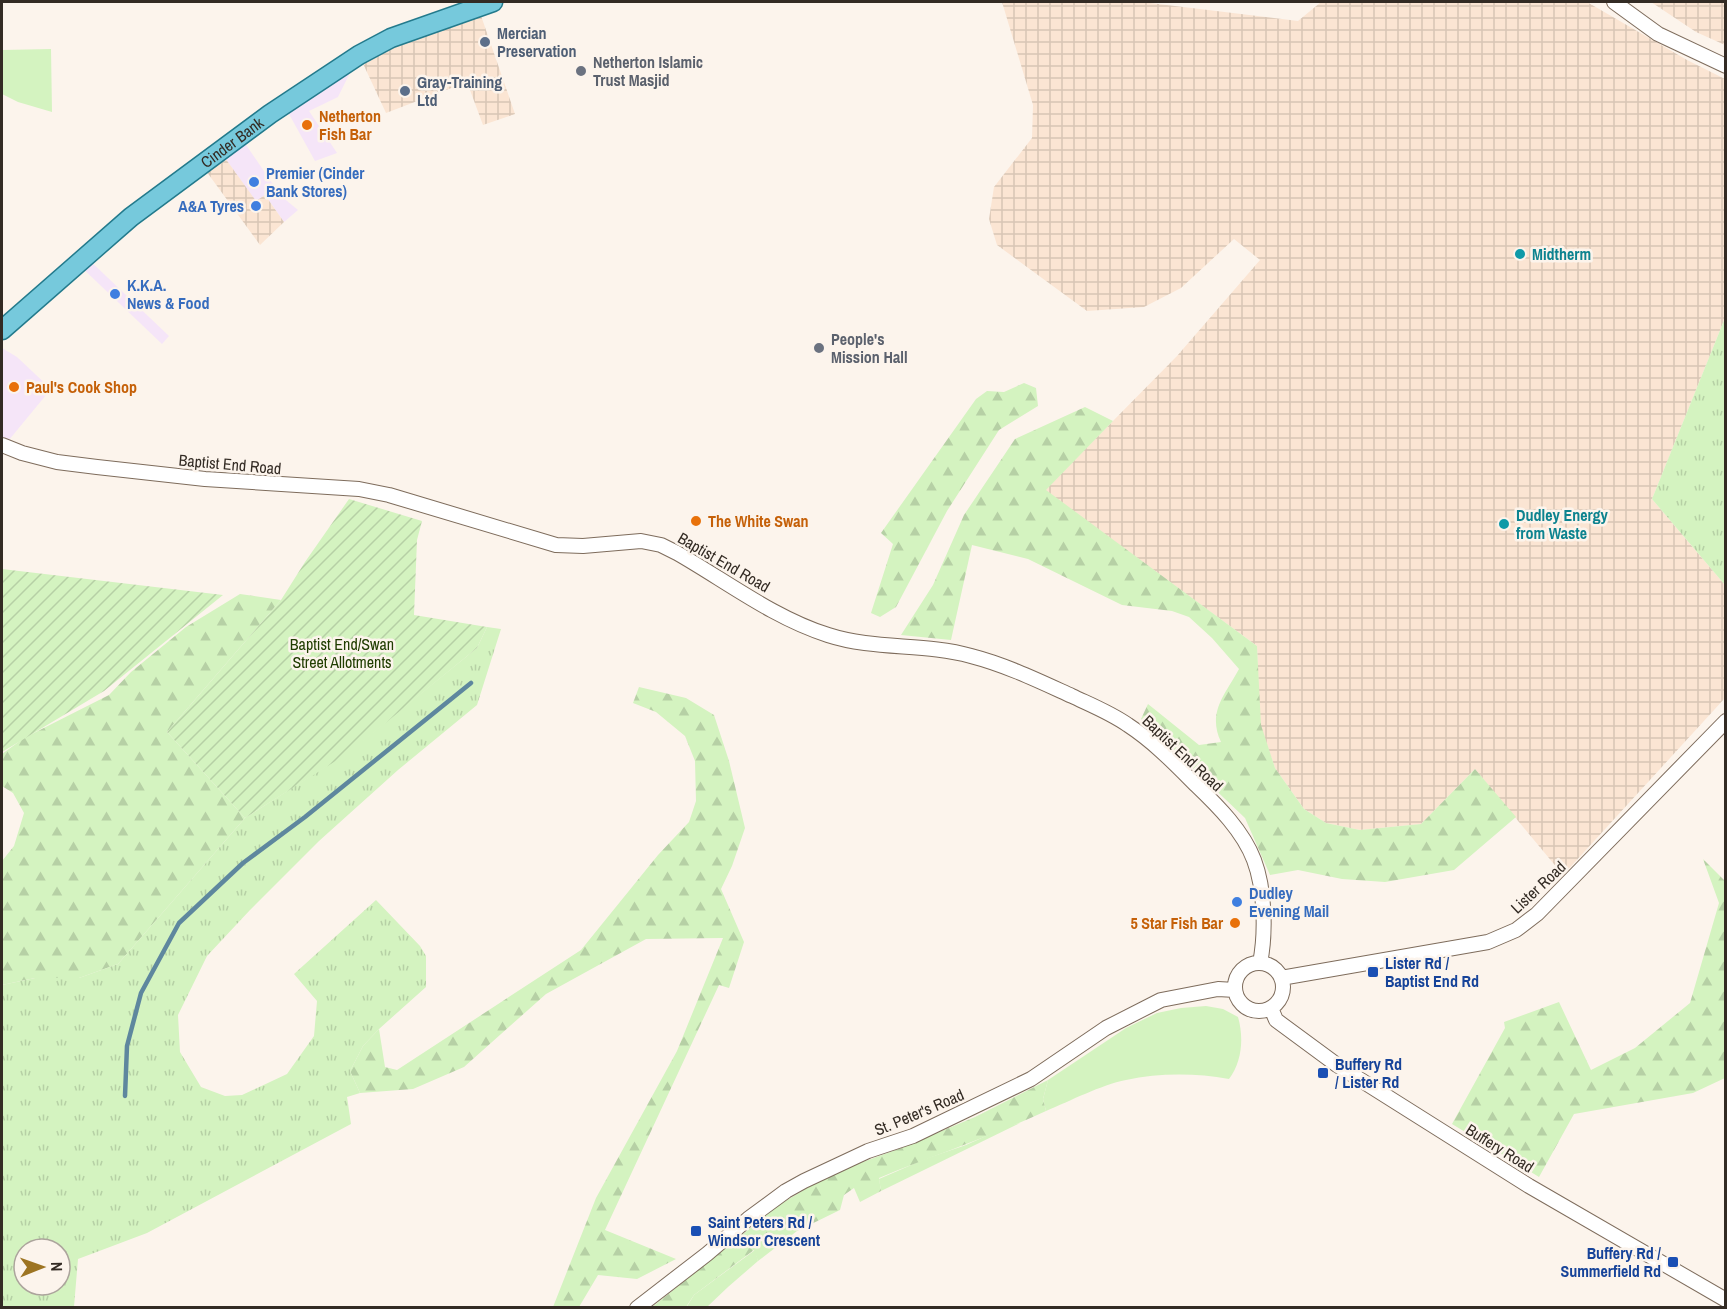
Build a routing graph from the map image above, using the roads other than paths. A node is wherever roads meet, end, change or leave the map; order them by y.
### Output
1 (493, 2) edge
2 (1614, 2) edge
3 (1725, 66) edge
4 (2, 330) edge
5 (2, 445) edge
6 (1725, 721) edge
7 (1260, 963) junction
8 (1281, 978) junction
9 (1235, 990) junction
10 (1270, 1008) junction
11 (1725, 1300) edge
12 (637, 1308) edge

1 - 4 main road, Cinder Bank
2 - 3 street
5 - 7 street, Baptist End Road
6 - 8 street, Lister Road
7 - 8 street
7 - 9 street
8 - 10 street
9 - 10 street
9 - 12 street, St. Peter's Road
10 - 11 street, Buffery Road

